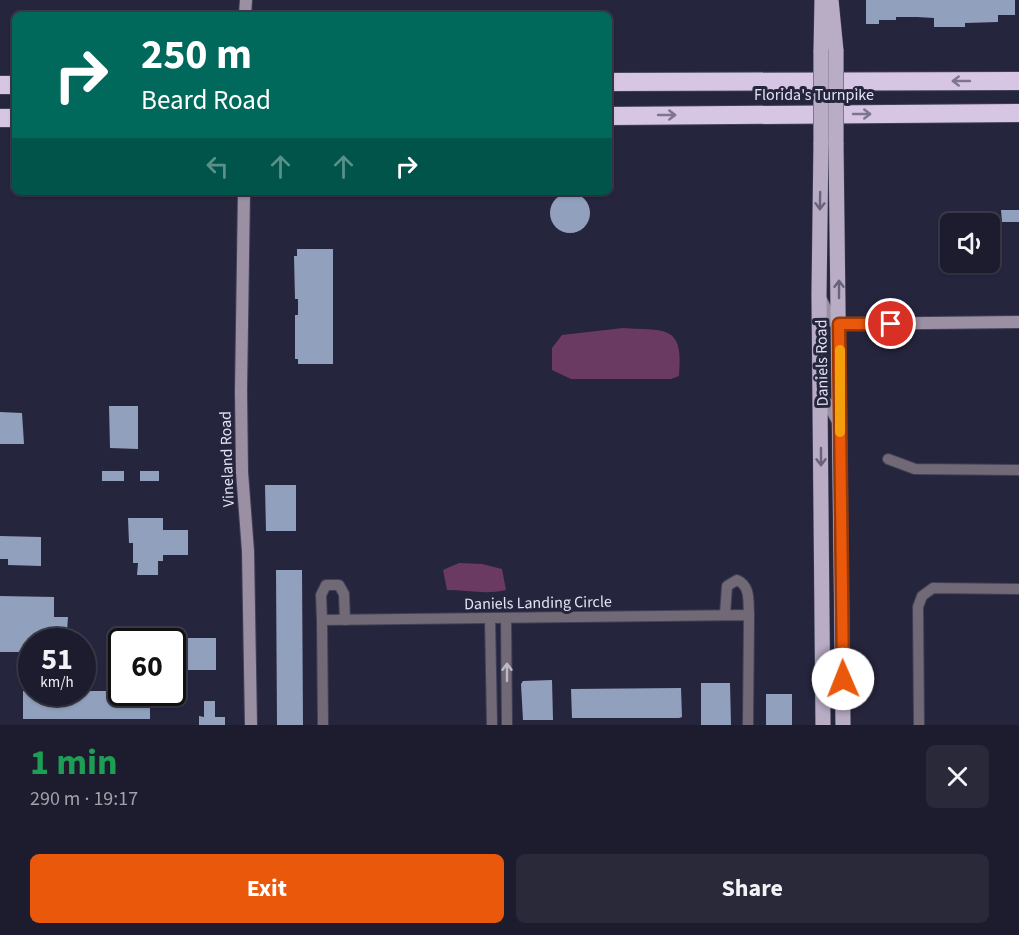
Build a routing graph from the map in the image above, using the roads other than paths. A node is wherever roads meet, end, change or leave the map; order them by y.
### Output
1 (822, 0) edge
2 (831, 0) edge
3 (828, 52) junction
4 (1019, 81) edge
5 (612, 82) edge
6 (1019, 113) edge
7 (612, 116) edge
8 (829, 143) junction
9 (243, 195) edge
10 (819, 295) junction
11 (1019, 322) edge
12 (839, 324) junction
13 (820, 399) junction
14 (840, 427) junction
15 (888, 459) dead end
16 (1019, 470) edge
17 (1019, 589) edge
18 (725, 615) junction
19 (749, 615) junction
20 (490, 618) junction
21 (507, 618) junction
22 (322, 620) junction
23 (345, 620) junction
24 (251, 725) edge
25 (323, 725) edge
26 (492, 725) edge
27 (507, 725) edge
28 (748, 725) edge
29 (823, 725) edge
30 (843, 725) edge
31 (919, 725) edge

1 - 3 main road, Daniels Road
2 - 3 main road, Daniels Road
3 - 8 main road, Daniels Road, bridge
4 -> 5 highway, Florida's Turnpike
7 -> 6 highway, Florida's Turnpike
8 -> 10 main road, Daniels Road
12 -> 8 main road, Daniels Road
9 - 24 main road, Vineland Road
10 - 12 main road
10 - 13 main road, Daniels Road
11 - 12 main road
12 - 14 main road, Daniels Road
13 - 14 main road
13 -> 29 main road, Daniels Road
14 - 30 main road, Daniels Road
15 - 16 street
17 - 31 street
18 - 19 street, Daniels Landing Circle
18 - 19 street
18 - 21 street, Daniels Landing Circle
19 - 28 street
20 - 21 street, Daniels Landing Circle
20 - 23 street, Daniels Landing Circle
20 - 26 street
27 -> 21 street
22 - 23 street, Daniels Landing Circle
22 - 23 street
22 - 25 street

